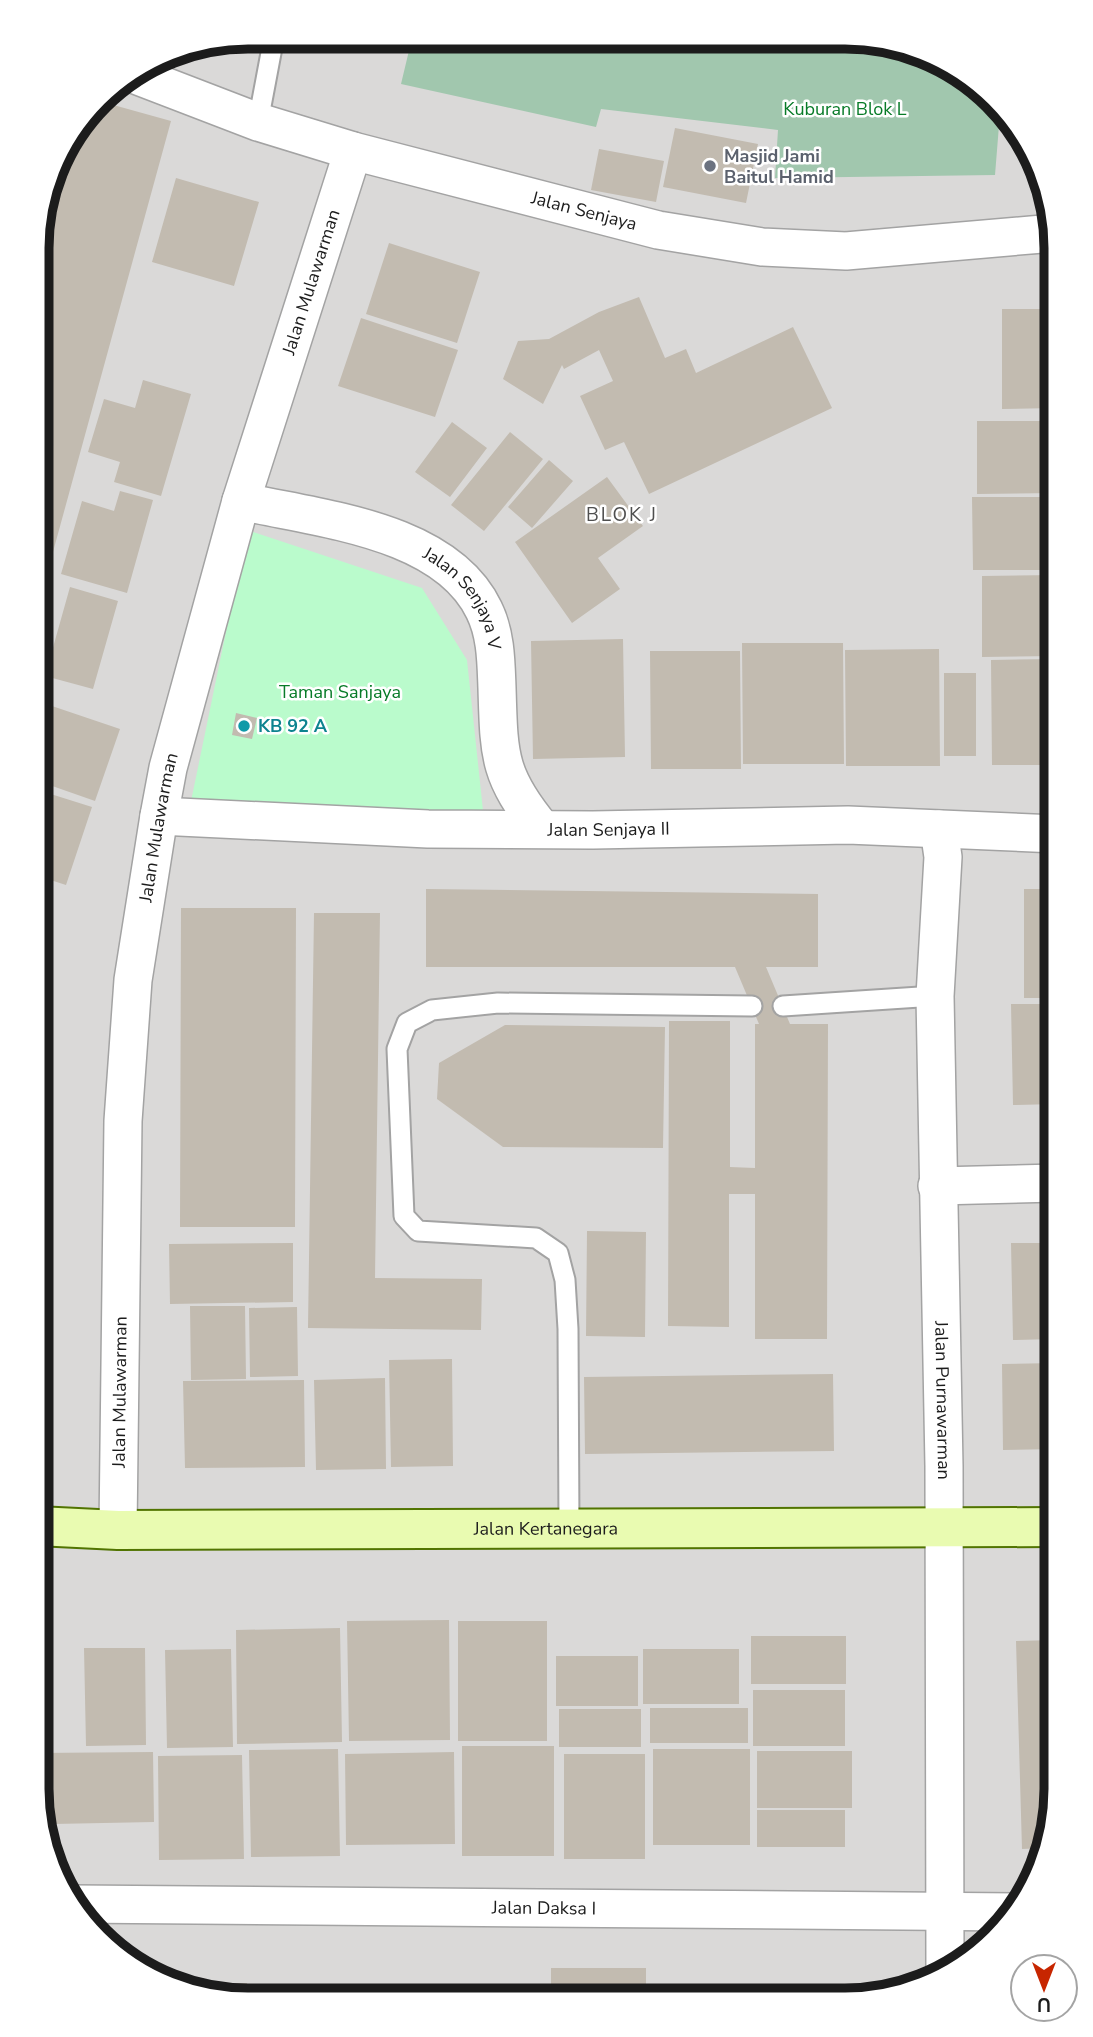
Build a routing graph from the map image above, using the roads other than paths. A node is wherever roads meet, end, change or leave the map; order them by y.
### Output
1 (272, 49) edge
2 (145, 79) edge
3 (258, 122) junction
4 (353, 151) junction
5 (1043, 234) edge
6 (241, 502) junction
7 (159, 816) junction
8 (542, 829) junction
9 (939, 829) junction
10 (1044, 833) edge
11 (935, 996) junction
12 (752, 1006) dead end
13 (783, 1006) dead end
14 (1044, 1183) edge
15 (937, 1186) junction
16 (49, 1527) edge
17 (945, 1527) junction
18 (1044, 1527) edge
19 (569, 1529) junction
20 (118, 1530) junction
21 (87, 1905) edge
22 (1001, 1912) edge
23 (947, 1913) junction
24 (946, 1960) edge

1 - 3 lane
2 - 3 street, Jalan Senjaya
3 - 4 street, Jalan Senjaya
4 - 5 street, Jalan Senjaya
4 - 6 street, Jalan Mulawarman
6 - 7 street, Jalan Mulawarman
6 - 8 street, Jalan Senjaya V
7 - 8 street, Jalan Senjaya II
7 - 20 street, Jalan Mulawarman
8 - 9 street, Jalan Senjaya II
9 - 10 street, Jalan Senjaya II
9 - 11 street, Jalan Purnawarman
11 - 13 lane
11 - 15 street, Jalan Purnawarman
12 - 19 lane
14 - 15 street
15 - 17 street, Jalan Purnawarman
16 - 20 street, Jalan Kertanegara
17 - 18 street, Jalan Kertanegara
17 - 19 street, Jalan Kertanegara
17 - 23 street, Jalan Purnawarman
19 - 20 street, Jalan Kertanegara
21 - 23 street, Jalan Daksa I
22 - 23 street, Jalan Daksa I
23 - 24 street, Jalan Purnawarman

